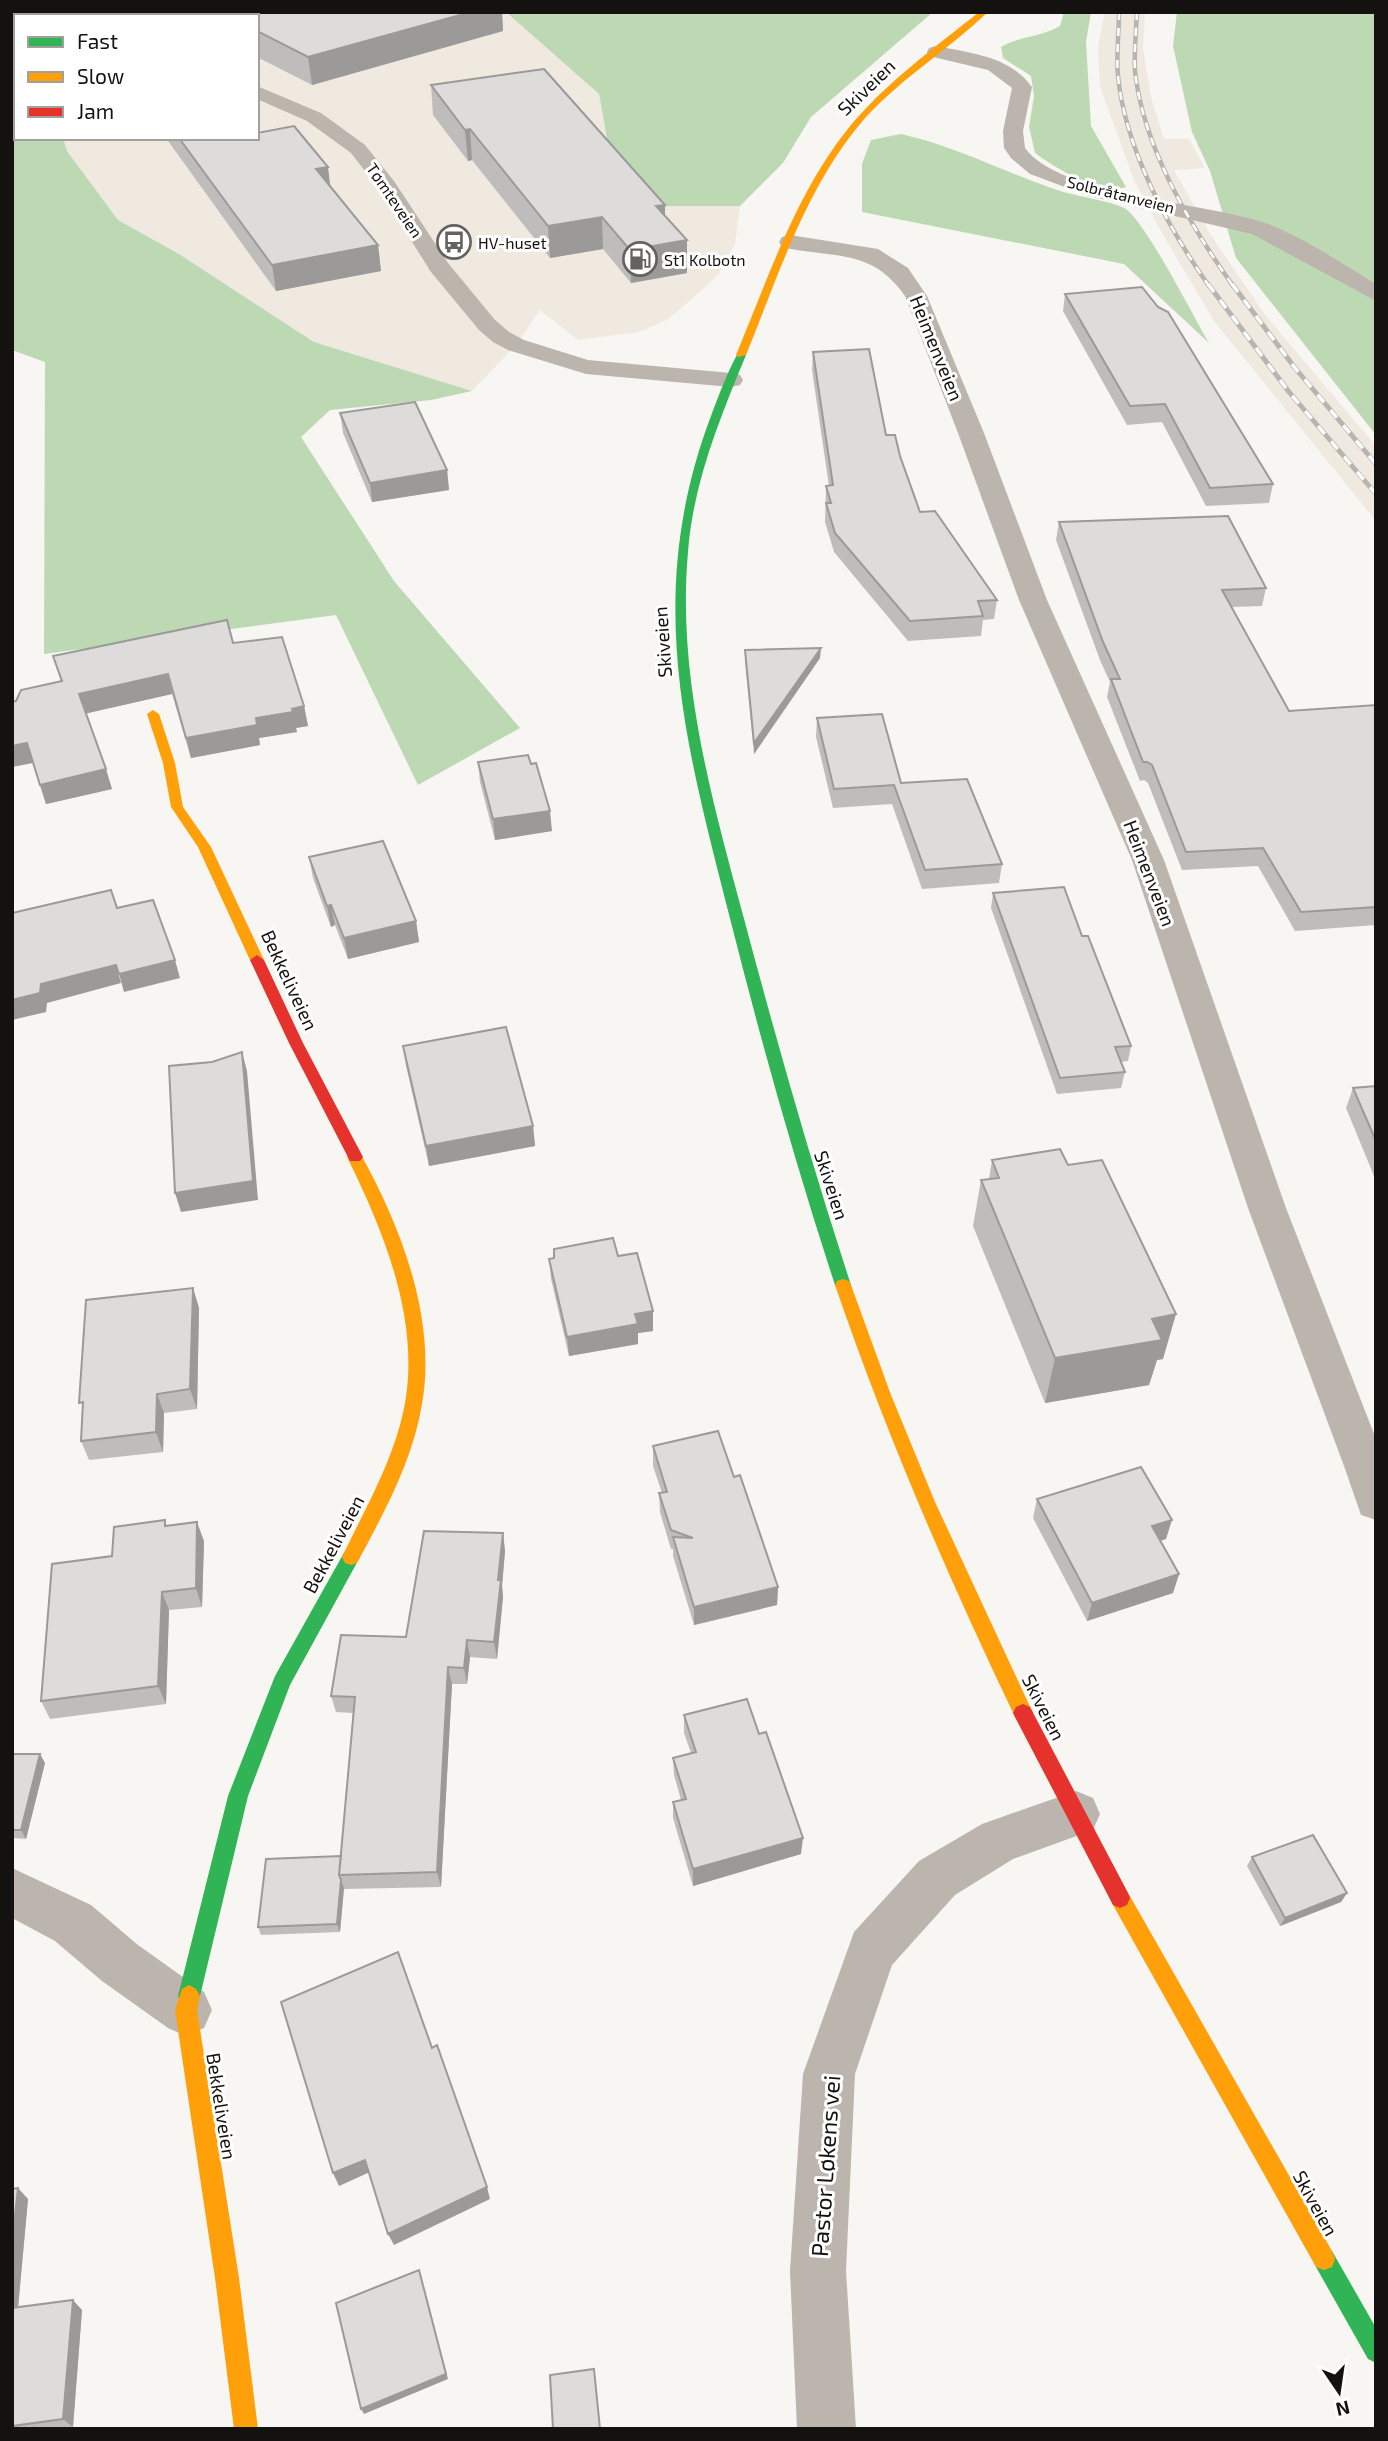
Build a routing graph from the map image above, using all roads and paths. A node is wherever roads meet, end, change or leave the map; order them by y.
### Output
1 (984, 12) edge
2 (936, 52) junction
3 (259, 93) edge
4 (787, 249) junction
5 (1376, 294) edge
6 (586, 367) junction
7 (730, 380) junction
8 (722, 403) junction
9 (153, 714) dead end
10 (1376, 1502) edge
11 (1076, 1814) junction
12 (12, 1892) edge
13 (186, 2010) junction
14 (1376, 2351) edge
15 (246, 2429) edge
16 (827, 2429) edge

1 - 2 main road, Skiveien
2 - 4 main road, Skiveien
2 - 5 street, Solbråtanveien
3 - 6 street, Tømteveien
4 - 7 main road, Skiveien
4 - 10 street, Heimenveien
6 - 7 street, Tømteveien
6 - 8 street, Tømteveien
7 - 8 main road, Skiveien
8 - 11 main road, Skiveien
9 - 13 main road, Bekkeliveien
11 - 14 main road, Skiveien
11 - 16 street, Pastor Løkens vei
12 - 13 street
13 - 15 main road, Bekkeliveien

